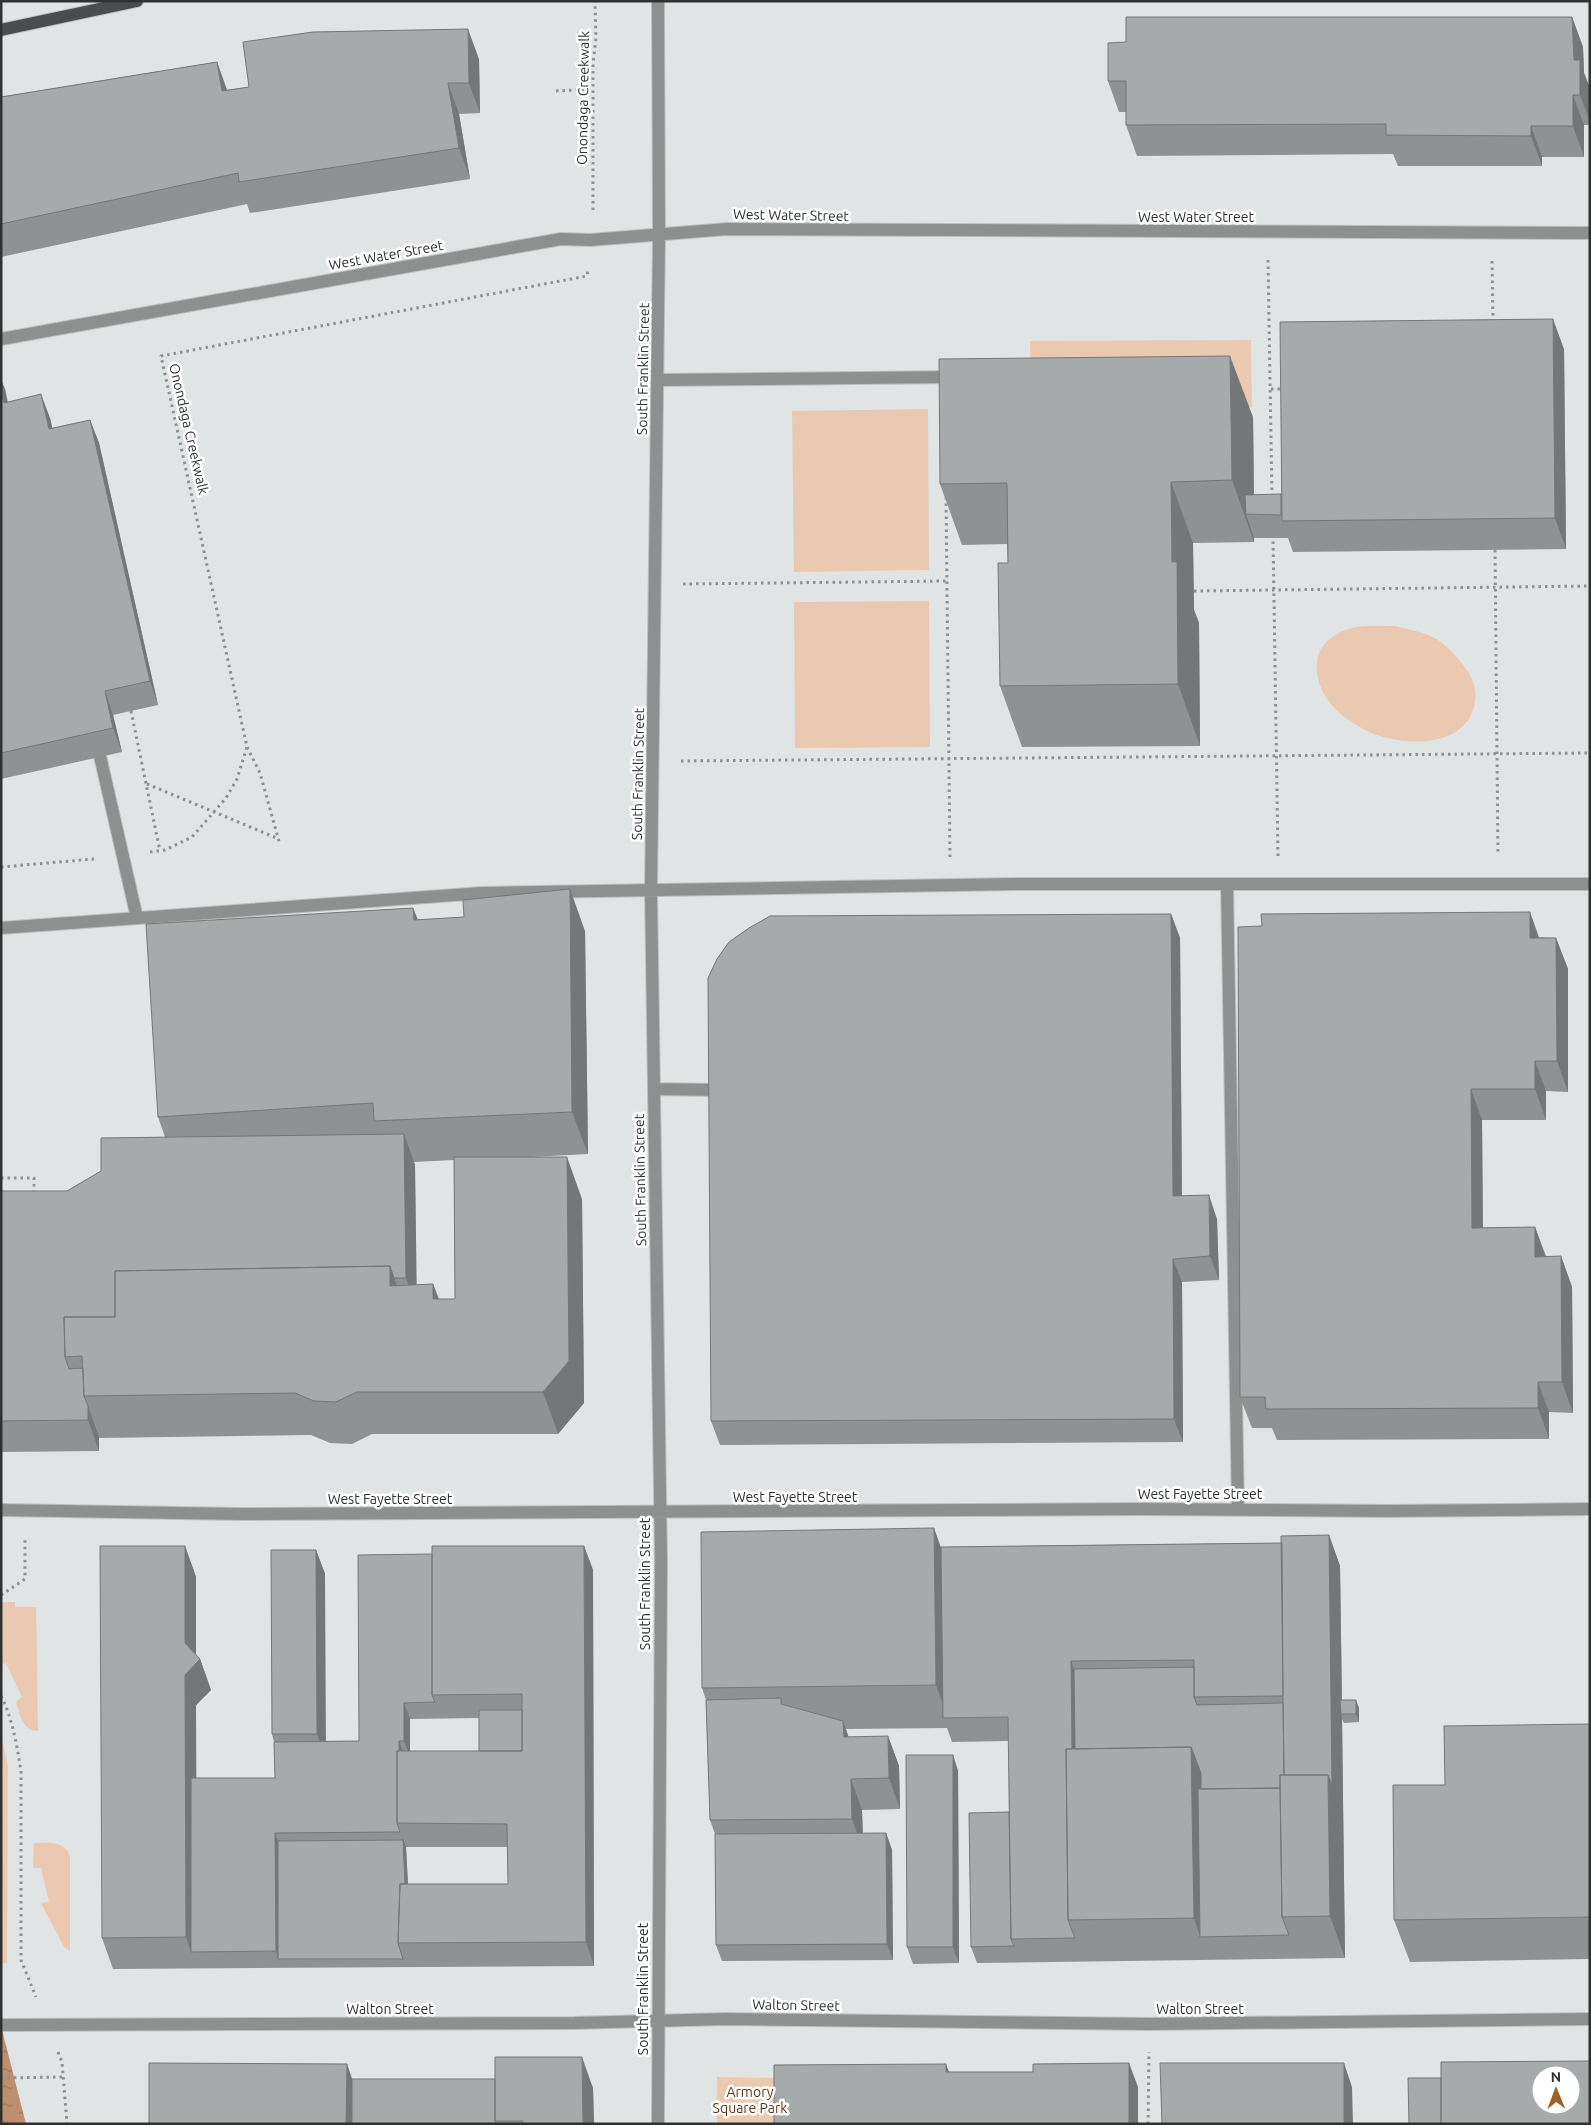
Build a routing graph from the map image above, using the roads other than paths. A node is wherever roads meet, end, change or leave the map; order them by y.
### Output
1 (137, 1) edge
2 (658, 1) edge
3 (1, 30) edge
4 (1590, 233) edge
5 (659, 235) junction
6 (1, 339) edge
7 (965, 377) edge
8 (658, 380) junction
9 (100, 756) edge
10 (1227, 884) junction
11 (1590, 884) edge
12 (651, 890) junction
13 (137, 918) junction
14 (1, 928) edge
15 (654, 1090) junction
16 (718, 1090) edge
17 (1238, 1508) junction
18 (1590, 1509) edge
19 (1, 1510) edge
20 (660, 1513) junction
21 (1590, 2019) edge
22 (658, 2021) junction
23 (1, 2025) edge
24 (658, 2124) edge

1 - 3 main road
2 - 5 street, South Franklin Street
4 - 5 street, West Water Street
5 - 6 street, West Water Street
5 - 8 street, South Franklin Street
7 - 8 street
8 - 12 street, South Franklin Street
9 - 13 street
10 - 11 street
10 - 12 street
10 - 17 street
12 - 13 street
12 - 15 street, South Franklin Street
13 - 14 street
15 - 16 street
15 - 20 street, South Franklin Street
17 - 18 street, West Fayette Street
17 - 20 street, West Fayette Street
19 - 20 street, West Fayette Street
20 - 22 street, South Franklin Street
21 - 22 street, Walton Street
22 - 23 street, Walton Street
22 - 24 street, South Franklin Street

